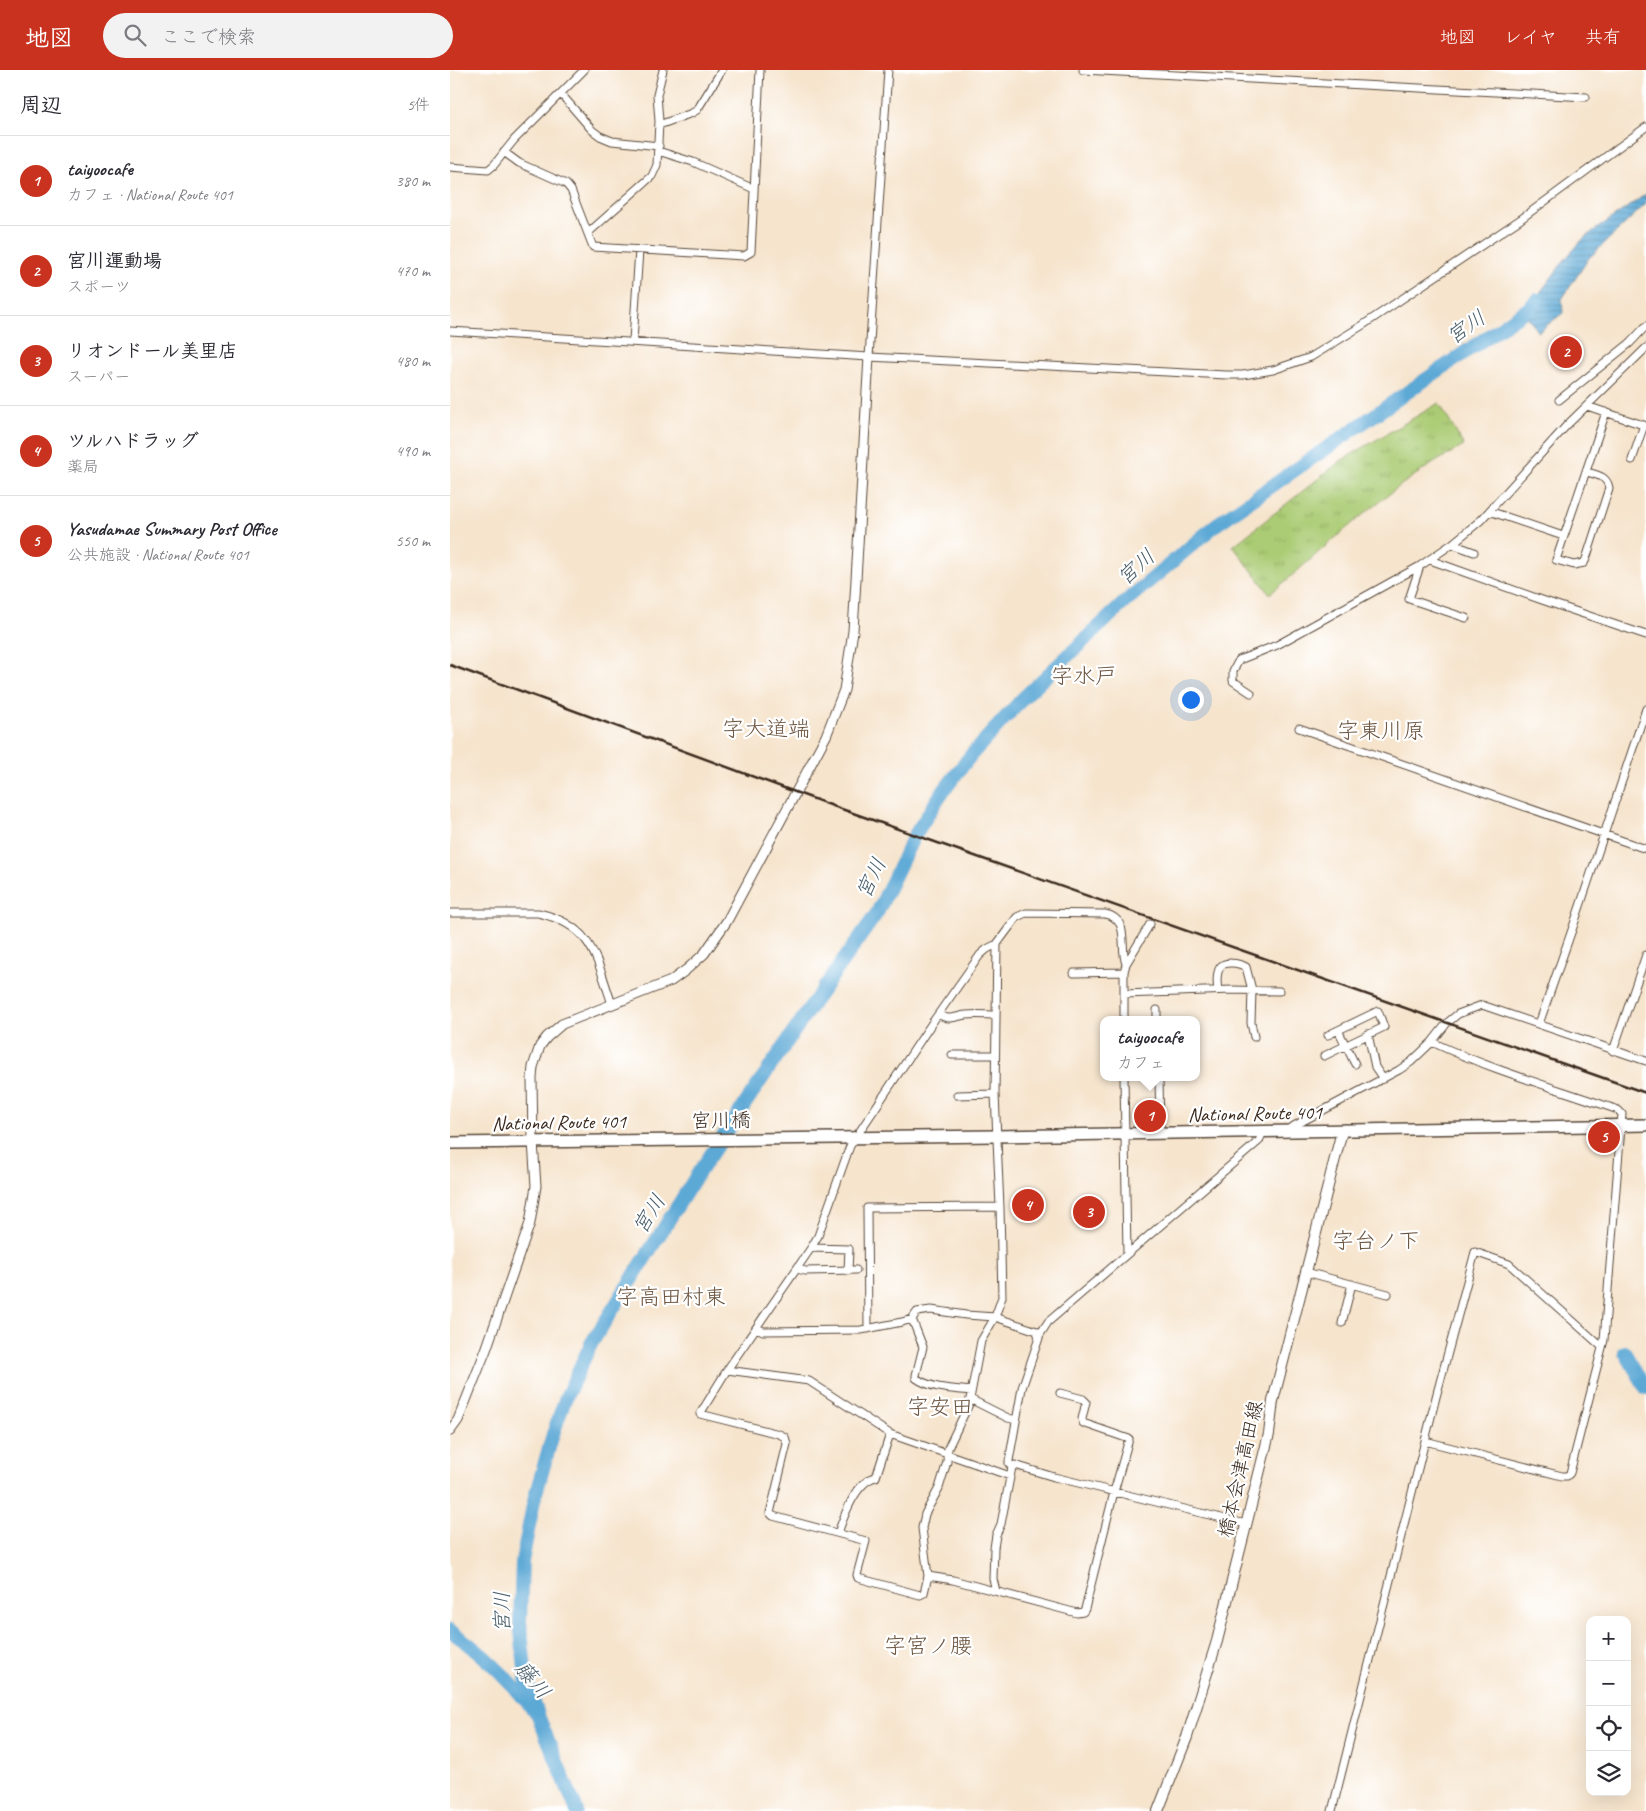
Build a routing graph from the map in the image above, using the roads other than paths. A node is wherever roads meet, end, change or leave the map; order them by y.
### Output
1 (584, 70) edge
2 (663, 70) edge
3 (722, 70) edge
4 (760, 70) edge
5 (888, 70) edge
6 (1083, 70) edge
7 (561, 94) junction
8 (1586, 97) dead end
9 (659, 125) junction
10 (1646, 127) edge
11 (658, 149) junction
12 (504, 152) junction
13 (450, 167) edge
14 (754, 189) junction
15 (588, 233) junction
16 (639, 250) junction
17 (1646, 326) edge
18 (450, 331) edge
19 (633, 341) junction
20 (1646, 348) edge
21 (869, 357) junction
22 (1559, 400) dead end
23 (1587, 406) junction
24 (1606, 412) junction
25 (1645, 426) edge
26 (1632, 460) dead end
27 (1587, 472) junction
28 (1488, 512) junction
29 (1563, 536) junction
30 (1452, 544) junction
31 (1474, 552) dead end
32 (1430, 560) junction
33 (1420, 566) junction
34 (1466, 618) dead end
35 (1646, 635) edge
36 (1251, 693) dead end
37 (1646, 709) edge
38 (1299, 728) dead end
39 (1604, 834) junction
40 (1646, 849) edge
41 (450, 913) edge
42 (1150, 924) dead end
43 (997, 944) junction
44 (1646, 955) edge
45 (1125, 968) junction
46 (1074, 973) dead end
47 (1218, 990) junction
48 (1252, 990) junction
49 (1279, 991) dead end
50 (1124, 994) junction
51 (612, 1004) junction
52 (1157, 1010) dead end
53 (939, 1014) junction
54 (996, 1015) junction
55 (1124, 1016) edge
56 (1157, 1016) edge
57 (1539, 1024) junction
58 (1338, 1030) junction
59 (1368, 1034) junction
60 (1328, 1035) dead end
61 (1254, 1037) dead end
62 (1432, 1042) junction
63 (1346, 1045) junction
64 (1613, 1051) junction
65 (952, 1055) dead end
66 (994, 1055) junction
67 (1324, 1056) dead end
68 (1646, 1061) edge
69 (1355, 1064) dead end
70 (1383, 1079) junction
71 (1124, 1081) edge
72 (1159, 1081) edge
73 (994, 1094) junction
74 (957, 1095) dead end
75 (1621, 1125) junction
76 (1646, 1125) edge
77 (1288, 1131) junction
78 (1342, 1131) junction
79 (1262, 1132) junction
80 (1160, 1133) junction
81 (1125, 1134) junction
82 (996, 1136) junction
83 (774, 1138) joint
84 (856, 1138) junction
85 (668, 1139) joint
86 (532, 1142) junction
87 (450, 1143) edge
88 (1000, 1207) junction
89 (811, 1248) junction
90 (1127, 1254) junction
91 (797, 1269) junction
92 (1306, 1272) junction
93 (1352, 1284) junction
94 (1388, 1294) dead end
95 (995, 1317) junction
96 (912, 1319) junction
97 (1342, 1323) dead end
98 (757, 1328) junction
99 (868, 1329) junction
100 (1039, 1336) junction
101 (1602, 1347) junction
102 (727, 1370) junction
103 (1060, 1393) dead end
104 (971, 1395) junction
105 (1016, 1420) junction
106 (450, 1431) edge
107 (890, 1434) junction
108 (1425, 1441) junction
109 (947, 1454) junction
110 (1012, 1467) junction
111 (1010, 1476) junction
112 (1114, 1492) junction
113 (1246, 1524) junction
114 (838, 1533) junction
115 (928, 1576) junction
116 (996, 1592) junction
117 (1158, 1811) edge
118 (1332, 1811) edge

1 - 7 street
2 - 9 street
3 - 9 street
4 - 14 street
5 - 21 street
6 - 8 street
7 - 11 street
7 - 12 street
9 - 11 street
10 - 21 street
11 - 14 street
11 - 15 street
12 - 13 street
12 - 15 street
14 - 16 street
15 - 16 street
16 - 19 street
17 - 22 street
18 - 19 street
19 - 21 street
20 - 23 street
21 - 51 street
23 - 24 street
23 - 28 street
24 - 25 street
24 - 27 street
25 - 26 street
27 - 29 street
27 - 29 street
28 - 29 street
28 - 30 street
30 - 31 street
30 - 32 street
32 - 33 street
32 - 35 street
33 - 34 street
33 - 36 street
37 - 39 street
38 - 39 street
39 - 40 street
39 - 57 street
41 - 51 street
42 - 45 street
43 - 45 street
43 - 53 street
43 - 54 street
44 - 64 street
45 - 46 street
45 - 50 street
47 - 48 street
47 - 48 street
47 - 50 street
48 - 49 street
48 - 61 street
50 - 55 street
51 - 86 street
52 - 56 street
53 - 54 street
53 - 84 street
54 - 66 street
57 - 62 street
57 - 64 street
58 - 59 street
58 - 60 street
58 - 63 street
59 - 63 street
59 - 70 street
62 - 70 street
62 - 75 street
63 - 67 street
63 - 69 street
64 - 68 street
65 - 66 street
66 - 73 street
70 - 77 street
71 - 81 street
72 - 80 street
73 - 74 street
73 - 82 street
75 - 76 highway, National Route 401
75 - 78 highway, National Route 401
75 - 101 street
77 - 78 highway, National Route 401
77 - 79 highway, National Route 401
78 - 92 main road, 橋本会津高田線
79 - 80 highway, National Route 401
79 - 90 street
80 - 81 highway, National Route 401
81 - 82 highway, National Route 401
81 - 90 street
82 - 84 highway, National Route 401
82 - 88 street
83 - 84 highway, National Route 401
83 - 85 highway, 宮川橋
84 - 89 street
85 - 86 highway, National Route 401
86 - 87 highway, National Route 401
86 - 106 street
88 - 95 street
88 - 99 street
89 - 91 street
89 - 91 street
90 - 100 street
91 - 98 street
92 - 93 street
92 - 113 main road, 橋本会津高田線
93 - 94 street
93 - 97 street
95 - 96 street
95 - 100 street
95 - 104 street
96 - 99 street
96 - 104 street
98 - 99 street
98 - 102 street
100 - 105 street
101 - 108 street
101 - 108 street
102 - 107 street
102 - 114 street
103 - 112 street
104 - 105 street
104 - 109 street
105 - 110 street
107 - 109 street
107 - 114 street
108 - 118 street
109 - 111 street
109 - 115 street
110 - 111 street
110 - 112 street
111 - 116 street
112 - 113 street
112 - 116 street
113 - 117 main road, 橋本会津高田線
114 - 115 street
115 - 116 street

